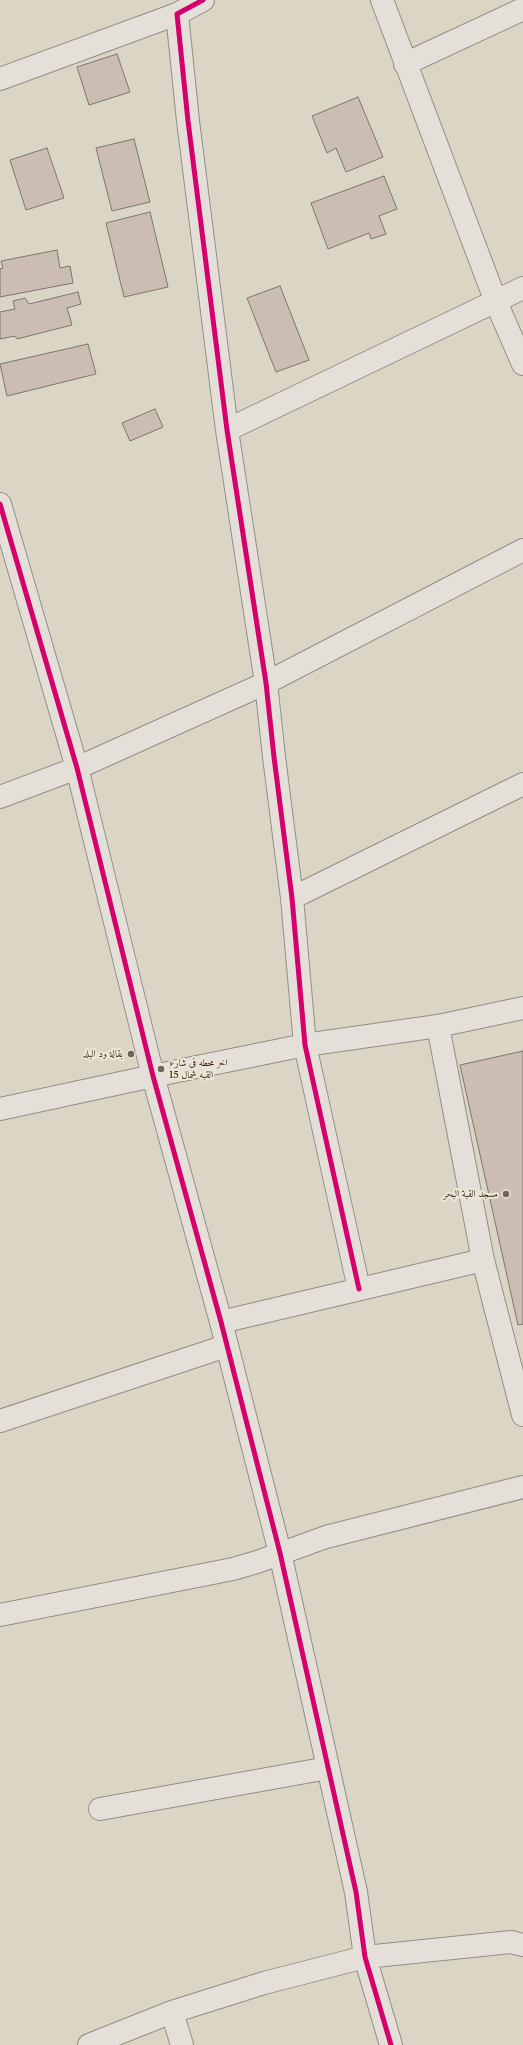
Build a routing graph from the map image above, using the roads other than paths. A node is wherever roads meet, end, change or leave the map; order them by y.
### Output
1 (203, 0) edge
2 (382, 0) edge
3 (523, 9) edge
4 (177, 14) junction
5 (405, 64) junction
6 (0, 79) edge
7 (523, 288) edge
8 (496, 302) junction
9 (523, 364) edge
10 (227, 430) junction
11 (0, 504) edge
12 (523, 550) edge
13 (266, 683) junction
14 (77, 768) junction
15 (523, 784) edge
16 (0, 797) edge
17 (292, 898) junction
18 (523, 1008) edge
19 (438, 1026) junction
20 (305, 1046) junction
21 (153, 1076) junction
22 (0, 1109) edge
23 (482, 1260) junction
24 (360, 1289) junction
25 (221, 1322) junction
26 (226, 1346) junction
27 (523, 1415) edge
28 (0, 1421) edge
29 (523, 1487) edge
30 (280, 1553) junction
31 (0, 1615) edge
32 (328, 1768) junction
33 (100, 1809) dead end
34 (523, 1945) edge
35 (365, 1957) junction
36 (172, 2012) junction
37 (89, 2045) edge
38 (182, 2045) edge
39 (391, 2045) edge

1 - 4 street
2 - 5 street
3 - 5 street
4 - 6 street
4 - 10 street
5 - 8 street
7 - 8 street
8 - 9 street
8 - 10 street
10 - 13 street
11 - 14 street
12 - 13 street
13 - 14 street
13 - 17 street
14 - 16 street
14 - 21 street
15 - 17 street
17 - 20 street
18 - 19 street
19 - 20 street
19 - 23 street
20 - 21 street
20 - 24 street
21 - 22 street
21 - 25 street
23 - 24 street
23 - 27 street
24 - 25 street
25 - 26 street
26 - 28 street
26 - 30 street
29 - 30 street
30 - 31 street
30 - 32 street
32 - 33 street
32 - 35 street
34 - 35 street
35 - 36 street
35 - 39 street
36 - 37 street
36 - 38 street

